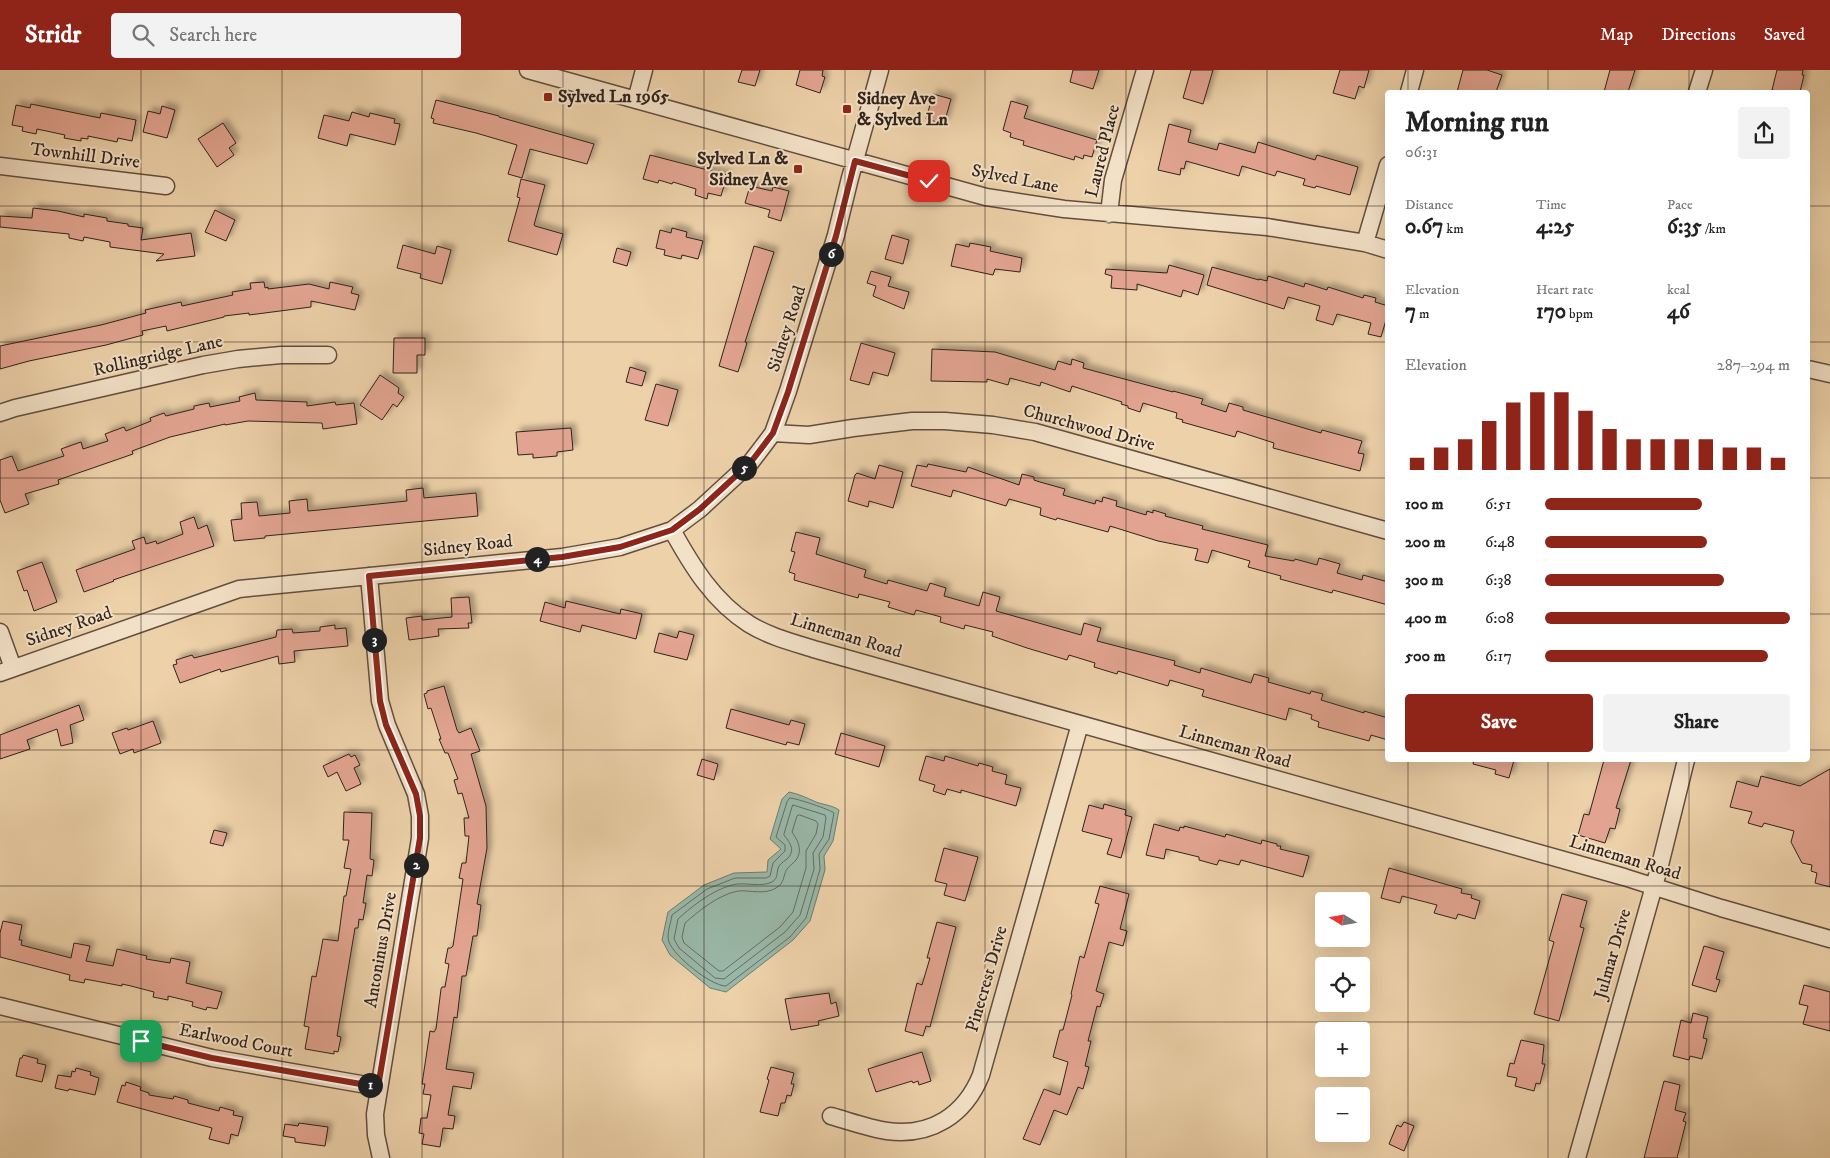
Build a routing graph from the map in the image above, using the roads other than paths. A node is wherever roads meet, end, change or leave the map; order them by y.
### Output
1 (528, 70) edge
2 (644, 70) edge
3 (880, 70) edge
4 (1145, 70) edge
5 (1415, 70) edge
6 (1704, 70) edge
7 (1410, 90) edge
8 (1698, 90) edge
9 (636, 100) junction
10 (855, 161) junction
11 (0, 166) edge
12 (1385, 175) edge
13 (166, 186) dead end
14 (1109, 214) junction
15 (1365, 243) junction
16 (1385, 249) edge
17 (328, 356) dead end
18 (1810, 369) edge
19 (1830, 374) edge
20 (0, 413) edge
21 (773, 433) junction
22 (672, 530) junction
23 (1385, 530) edge
24 (369, 576) junction
25 (0, 632) edge
26 (7, 670) edge
27 (1080, 724) junction
28 (1686, 762) edge
29 (1652, 887) junction
30 (1830, 939) edge
31 (0, 1006) edge
32 (378, 1087) junction
33 (831, 1116) dead end
34 (381, 1158) edge
35 (1577, 1158) edge

1 - 9 street, Sylved Lane
2 - 9 street
3 - 10 street, Sidney Road
4 - 14 street, Laured Place
5 - 7 street
6 - 8 street
9 - 10 street, Sylved Lane
10 - 14 street, Sylved Lane
10 - 21 street, Sidney Road
11 - 13 street, Townhill Drive
12 - 15 street
14 - 15 street, Sylved Lane
15 - 16 street, Sylved Lane
17 - 20 street, Rollingridge Lane
18 - 19 street
21 - 22 street, Sidney Road
21 - 23 street, Churchwood Drive
22 - 24 street, Sidney Road
22 - 27 street, Linneman Road
24 - 26 street, Sidney Road
24 - 32 street, Antoninus Drive
25 - 26 street
27 - 29 street, Linneman Road
27 - 33 street, Pinecrest Drive
28 - 29 street, Julmar Drive
29 - 30 street, Linneman Road
29 - 35 street, Julmar Drive
31 - 32 street, Earlwood Court
32 - 34 street, Antoninus Drive

